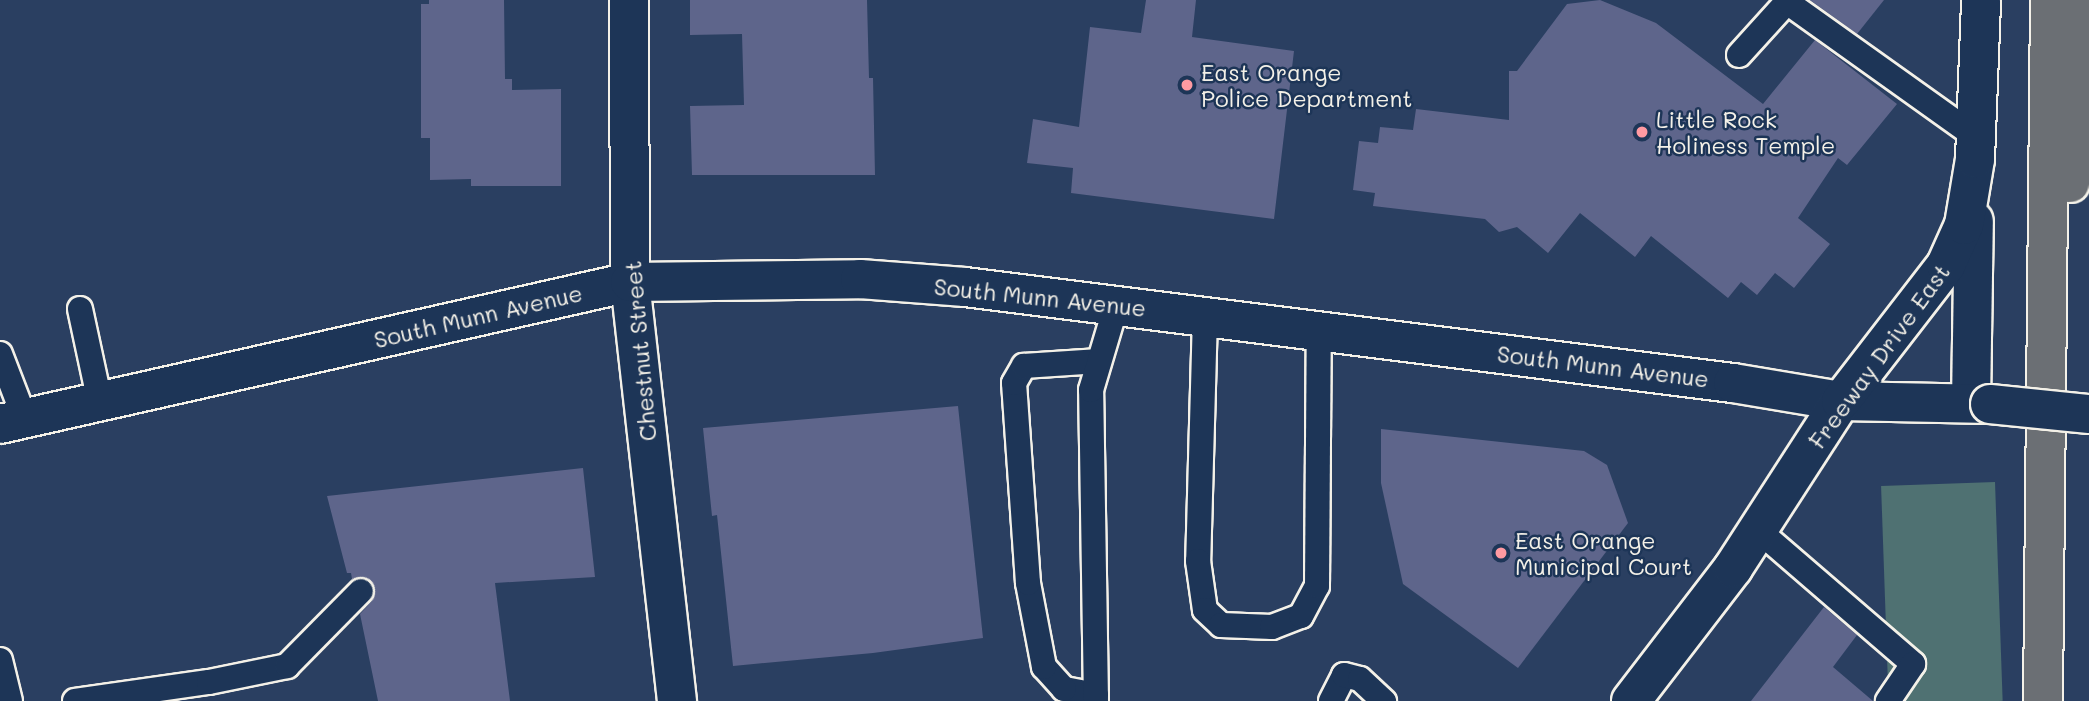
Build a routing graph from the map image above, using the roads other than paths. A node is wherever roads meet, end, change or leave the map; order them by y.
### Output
1 (629, 0) edge
2 (1981, 0) edge
3 (2050, 0) edge
4 (2084, 0) edge
5 (1739, 55) dead end
6 (1975, 148) junction
7 (630, 282) junction
8 (1116, 306) junction
9 (80, 309) dead end
10 (1205, 316) junction
11 (1319, 330) junction
12 (0, 354) edge
13 (1099, 361) junction
14 (1841, 401) junction
15 (100, 402) junction
16 (1981, 403) junction
17 (2089, 414) edge
18 (13, 421) edge
19 (2043, 523) junction
20 (1758, 530) junction
21 (361, 591) dead end
22 (0, 660) edge
23 (211, 692) edge
24 (1096, 698) edge
25 (10, 701) edge
26 (75, 701) edge
27 (677, 701) edge
28 (1331, 701) edge
29 (1384, 701) edge
30 (1631, 701) edge
31 (1888, 701) edge
32 (2043, 701) edge

1 - 7 main road, Chestnut Street
2 - 6 main road, Freeway Drive East
3 - 19 highway
4 - 19 highway
5 - 6 lane
6 - 14 main road, Freeway Drive East
6 - 16 main road
7 - 8 main road, South Munn Avenue
7 - 15 main road, South Munn Avenue
7 - 27 main road, Chestnut Street
8 - 10 main road, South Munn Avenue
8 - 13 lane
9 - 15 lane
10 - 11 main road, South Munn Avenue
10 - 11 lane
11 - 14 main road, South Munn Avenue
12 - 18 lane
13 - 24 lane
13 - 24 lane
14 - 16 main road, South Munn Avenue
14 - 20 main road, Freeway Drive East
15 - 18 main road, South Munn Avenue
16 - 17 main road, South Munn Avenue, bridge
19 - 32 highway
20 - 30 main road, Freeway Drive East
20 - 31 lane
21 - 23 lane
22 - 25 lane
23 - 26 lane
28 - 29 lane

